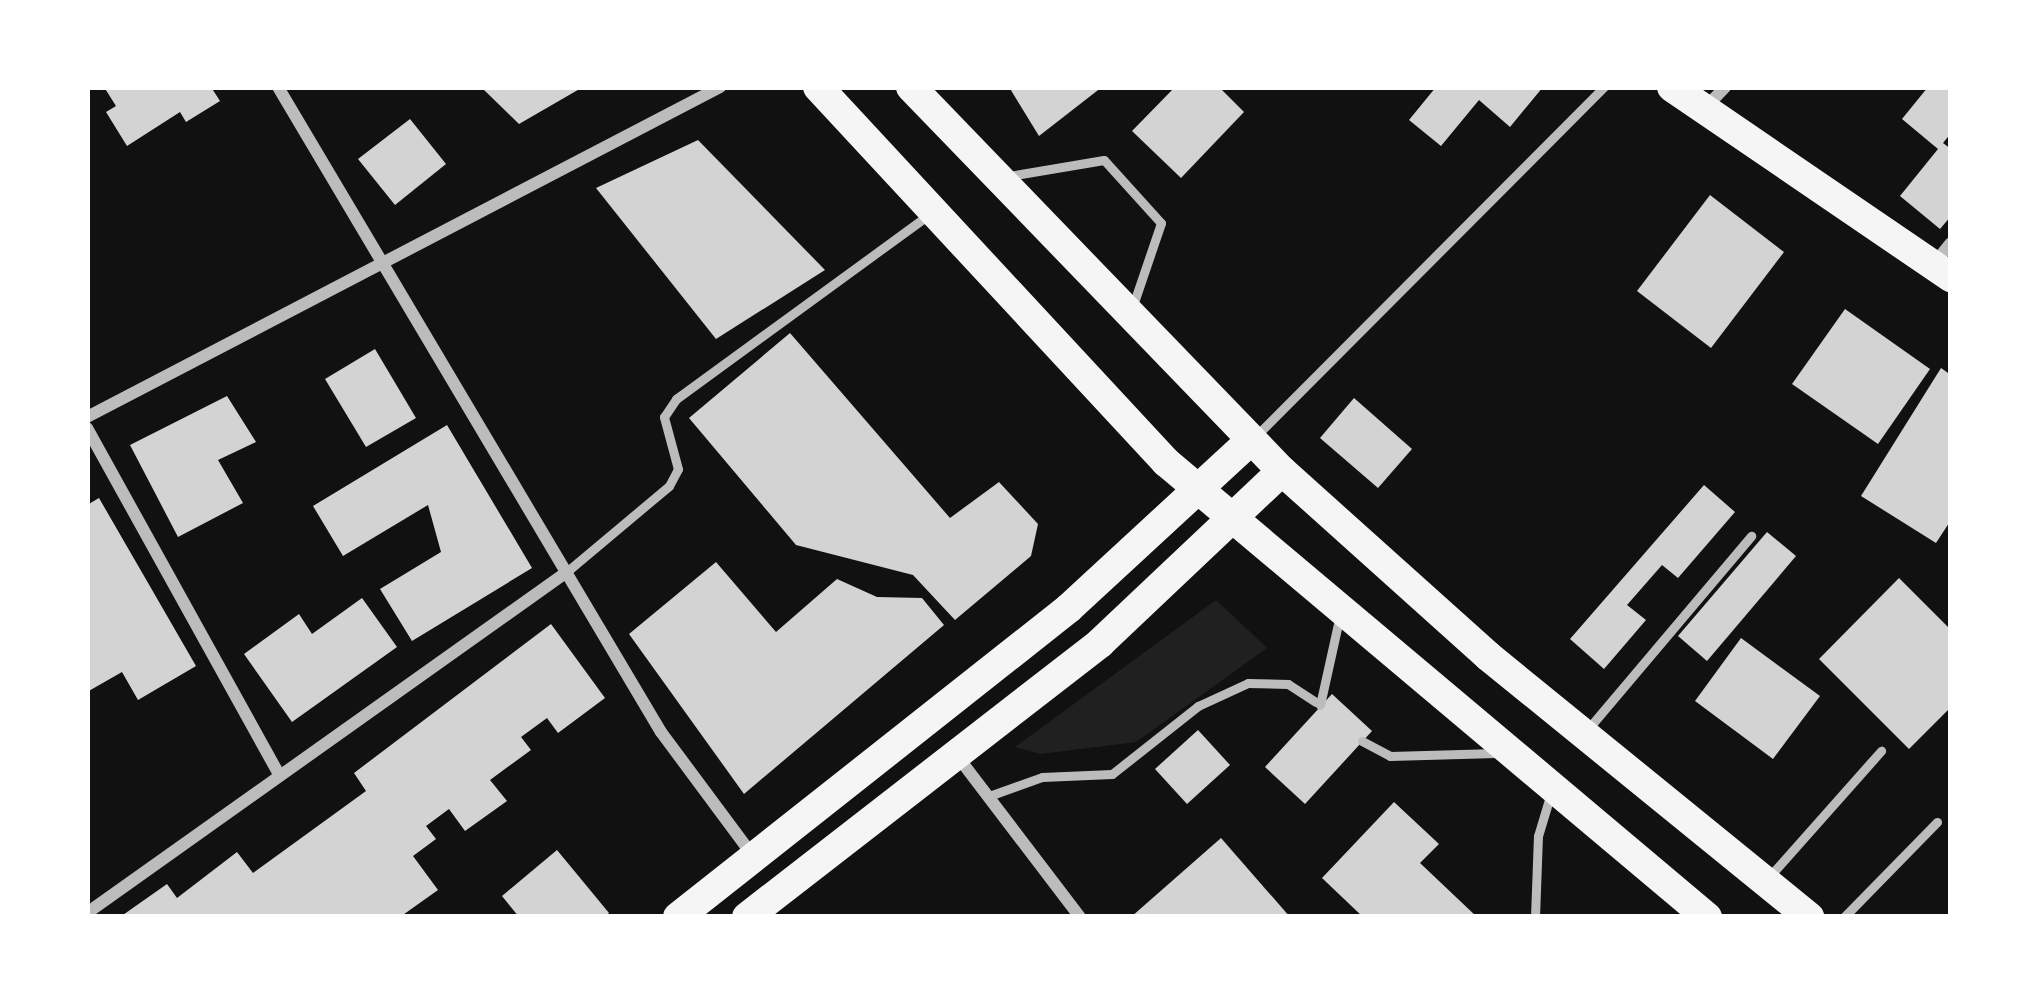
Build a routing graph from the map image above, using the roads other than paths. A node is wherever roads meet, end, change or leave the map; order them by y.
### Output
1 (278, 87) edge
2 (720, 87) edge
3 (818, 87) edge
4 (911, 87) edge
5 (1604, 87) edge
6 (1672, 87) edge
7 (1715, 98) edge
8 (995, 178) junction
9 (930, 214) junction
10 (381, 258) junction
11 (1945, 262) edge
12 (1129, 319) junction
13 (87, 416) edge
14 (87, 428) edge
15 (1250, 441) junction
16 (1282, 471) junction
17 (1200, 492) junction
18 (1234, 521) junction
19 (1751, 536) dead end
20 (564, 574) junction
21 (1340, 613) junction
22 (1583, 734) junction
23 (1362, 741) dead end
24 (1881, 751) dead end
25 (1505, 753) junction
26 (958, 757) junction
27 (278, 773) junction
28 (1551, 793) junction
29 (989, 796) junction
30 (1936, 822) dead end
31 (754, 858) junction
32 (1765, 882) junction
33 (87, 913) edge
34 (678, 917) edge
35 (747, 917) edge
36 (1080, 917) edge
37 (1535, 917) edge
38 (1707, 917) edge
39 (1808, 917) edge
40 (1844, 917) edge

1 - 10 street
2 - 10 street
3 - 9 main road
4 - 8 main road
5 - 15 lane
6 - 7 main road
7 - 11 main road
8 - 12 main road
8 - 12 lane
9 - 17 main road
9 - 20 lane
10 - 13 street
10 - 20 street
12 - 15 main road
14 - 27 street
15 - 16 main road
15 - 17 main road
16 - 18 main road
16 - 22 main road
17 - 18 main road
17 - 31 main road
18 - 21 main road
18 - 26 main road
19 - 22 lane
20 - 27 street
20 - 31 street
21 - 25 main road
21 - 29 lane
22 - 32 main road
23 - 25 lane
24 - 32 lane
25 - 28 main road
26 - 29 street
26 - 35 main road
27 - 33 street
28 - 37 lane
28 - 38 main road
29 - 36 street
30 - 40 lane
31 - 34 main road
32 - 39 main road

